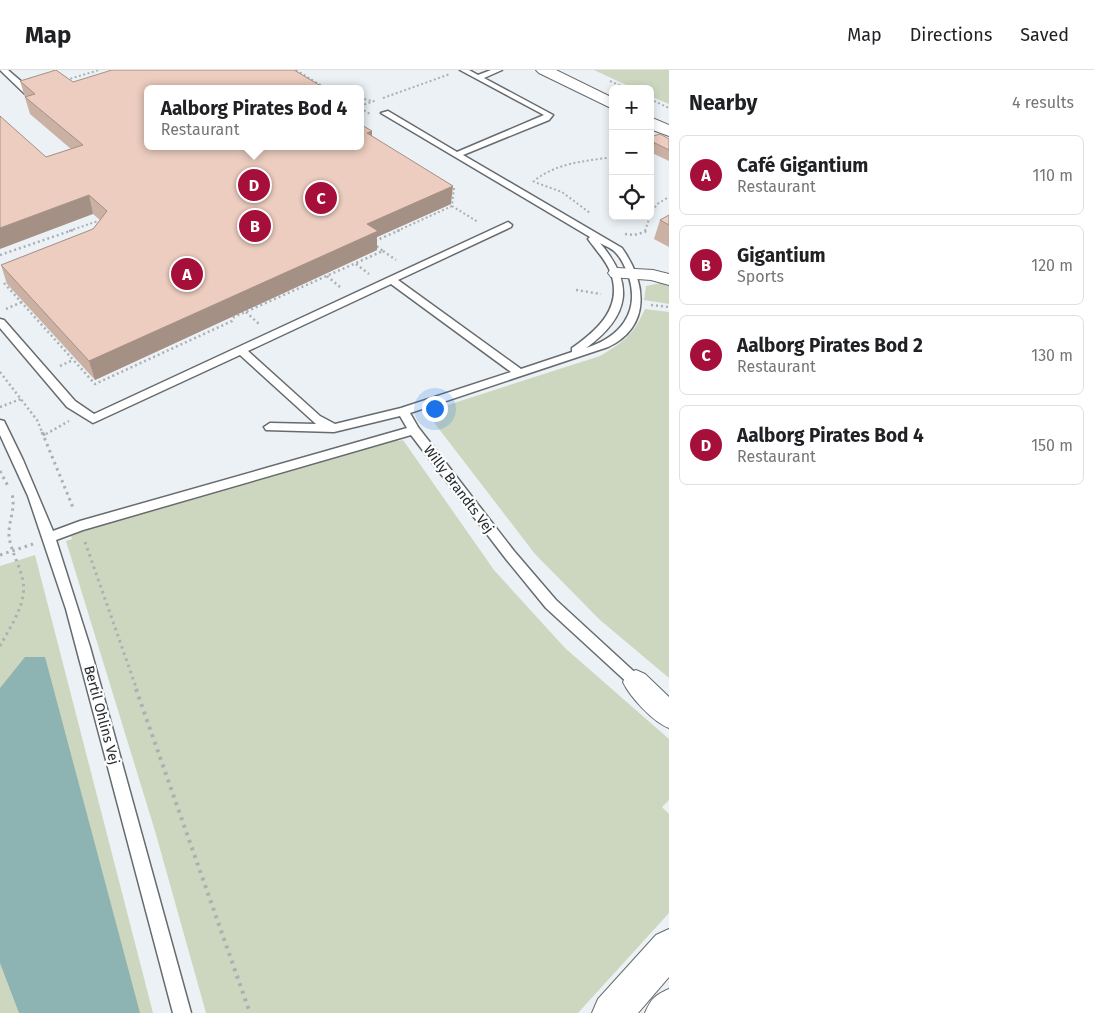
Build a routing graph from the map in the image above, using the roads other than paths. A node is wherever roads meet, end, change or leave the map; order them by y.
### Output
1 (4, 70) edge
2 (464, 70) edge
3 (498, 70) edge
4 (544, 70) edge
5 (573, 70) edge
6 (479, 78) junction
7 (609, 87) edge
8 (28, 92) edge
9 (609, 102) edge
10 (654, 108) edge
11 (385, 113) dead end
12 (669, 115) edge
13 (654, 124) edge
14 (669, 131) edge
15 (456, 155) junction
16 (508, 225) dead end
17 (587, 233) junction
18 (626, 273) junction
19 (392, 280) junction
20 (669, 280) edge
21 (0, 322) edge
22 (242, 350) junction
23 (560, 360) junction
24 (520, 373) junction
25 (403, 411) junction
26 (0, 424) edge
27 (270, 427) dead end
28 (334, 428) junction
29 (414, 430) junction
30 (50, 537) junction
31 (636, 682) junction
32 (669, 706) edge
33 (669, 715) edge
34 (669, 948) edge
35 (669, 1009) edge
36 (182, 1013) edge
37 (612, 1013) edge
38 (665, 1013) edge

1 - 8 lane
2 - 6 lane
3 - 6 lane
4 - 9 main road
5 - 7 main road
6 - 15 lane
10 - 12 main road
11 - 15 lane
13 - 14 main road
15 - 17 lane
16 - 19 lane
17 - 18 lane
17 - 18 lane
18 - 20 street
18 - 23 lane
18 - 23 lane
19 - 22 lane
19 - 24 lane
21 - 22 lane
22 - 28 lane
23 - 24 lane
24 - 25 lane
25 - 28 lane
25 - 29 lane, Willy Brandts Vej
26 - 30 lane, Bertil Ohlins Vej
27 - 28 lane
29 - 30 lane
29 - 31 lane, Willy Brandts Vej
30 - 36 lane, Bertil Ohlins Vej
31 - 32 street, Willy Brandts Vej
31 - 33 street, Willy Brandts Vej
34 - 37 main road
35 - 38 main road

